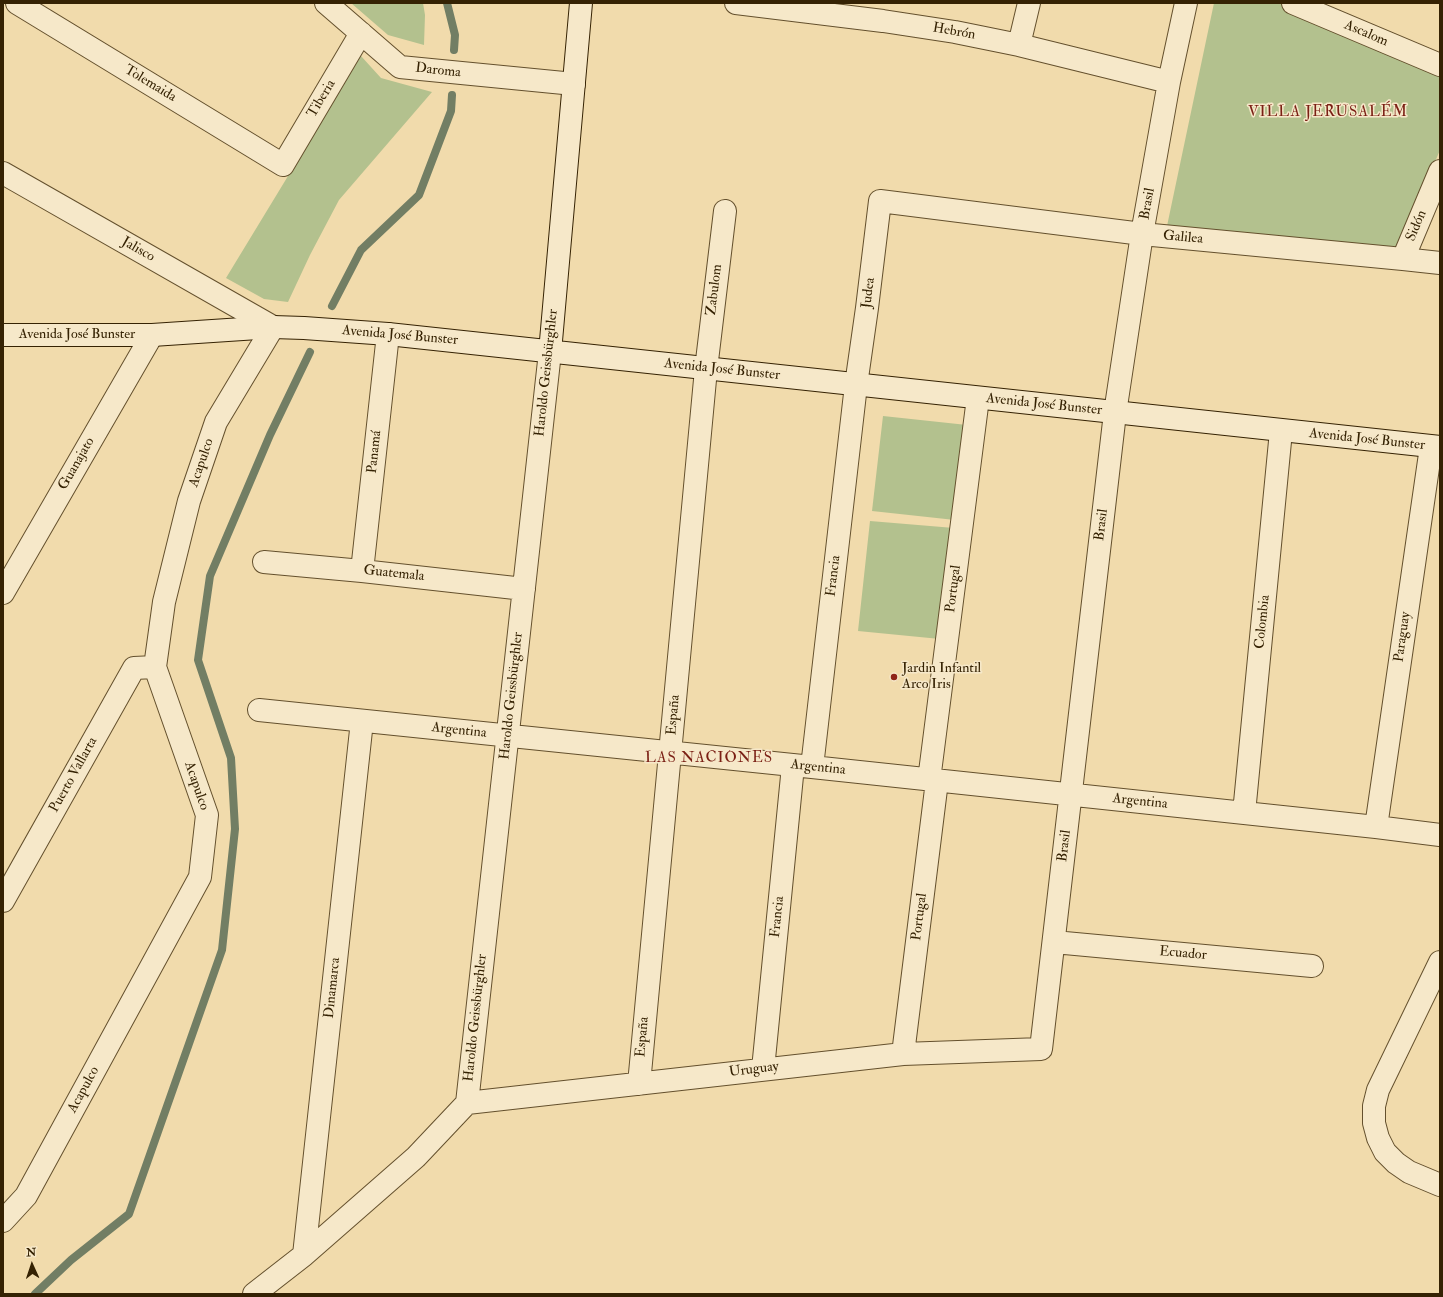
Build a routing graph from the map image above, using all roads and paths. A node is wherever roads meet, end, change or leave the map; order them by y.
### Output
1 (17, 3) edge
2 (326, 3) edge
3 (581, 3) edge
4 (736, 3) edge
5 (1029, 3) edge
6 (1186, 3) edge
7 (1293, 3) edge
8 (884, 12) edge
9 (361, 33) junction
10 (1019, 44) junction
11 (1440, 65) edge
12 (1169, 82) junction
13 (574, 84) junction
14 (283, 165) joint
15 (1440, 170) edge
16 (3, 173) edge
17 (880, 201) joint
18 (725, 211) dead end
19 (1142, 234) junction
20 (1403, 258) junction
21 (1440, 263) edge
22 (273, 327) junction
23 (388, 334) junction
24 (3, 335) edge
25 (152, 335) junction
26 (550, 352) junction
27 (706, 369) junction
28 (856, 385) junction
29 (978, 398) junction
30 (1115, 412) junction
31 (1282, 431) junction
32 (1436, 447) edge
33 (264, 562) dead end
34 (362, 571) junction
35 (524, 589) junction
36 (3, 593) edge
37 (155, 667) junction
38 (260, 710) dead end
39 (362, 721) junction
40 (508, 736) junction
41 (670, 753) junction
42 (802, 766) junction
43 (933, 780) junction
44 (1071, 795) junction
45 (1244, 812) junction
46 (1376, 827) junction
47 (1440, 835) edge
48 (3, 901) edge
49 (1054, 942) junction
50 (1440, 962) edge
51 (1312, 966) dead end
52 (1042, 1050) joint
53 (903, 1054) junction
54 (763, 1069) junction
55 (639, 1084) junction
56 (467, 1103) junction
57 (1440, 1185) edge
58 (3, 1221) edge
59 (304, 1255) junction
60 (254, 1294) edge

1 - 14 street, Tolemaida
2 - 9 street, Daroma
3 - 13 street, Haroldo Geissbürghler
4 - 8 street, Hebrón
5 - 10 street
6 - 12 street, Brasil
7 - 11 street, Ascalom
8 - 10 street, Hebrón
9 - 13 street, Daroma
9 - 14 street, Tiberia
10 - 12 street, Hebrón
12 - 19 street, Brasil
13 - 26 street, Haroldo Geissbürghler
15 - 20 street, Sidón
16 - 22 street, Jalisco
17 - 19 street, Galilea
17 - 28 street, Judea
18 - 27 street, Zabulom
19 - 20 street, Galilea
19 - 30 street, Brasil
20 - 21 street, Galilea
22 - 23 street, Avenida José Bunster
22 - 25 street, Avenida José Bunster
22 - 37 street, Acapulco
23 - 26 street, Avenida José Bunster
23 - 34 street, Panamá
24 - 25 street, Avenida José Bunster
25 - 36 street, Guanajato
26 - 27 street, Avenida José Bunster
26 - 35 street, Haroldo Geissbürghler
27 - 28 street, Avenida José Bunster
27 - 41 street, España
28 - 29 street, Avenida José Bunster
28 - 42 street, Francia
29 - 30 street, Avenida José Bunster
29 - 43 street, Portugal
30 - 31 street, Avenida José Bunster
30 - 44 street, Brasil
31 - 32 street, Avenida José Bunster
31 - 45 street, Colombia
32 - 46 street, Paraguay
33 - 34 street, Guatemala
34 - 35 street, Guatemala
35 - 40 street, Haroldo Geissbürghler
37 - 48 street, Puerto Vallarta
37 - 58 street, Acapulco
38 - 39 street, Argentina
39 - 40 street, Argentina
39 - 59 street, Dinamarca
40 - 41 street, Argentina
40 - 56 street, Haroldo Geissbürghler
41 - 42 street, Argentina
41 - 55 street, España
42 - 43 street, Argentina
42 - 54 street, Francia
43 - 44 street, Argentina
43 - 53 street, Portugal
44 - 45 street, Argentina
44 - 49 street, Brasil
45 - 46 street, Argentina
46 - 47 street, Argentina
49 - 51 street, Ecuador
49 - 52 street, Brasil
50 - 57 street
52 - 53 street, Uruguay
53 - 54 street, Uruguay
54 - 55 street, Uruguay
55 - 56 street, Uruguay
56 - 59 street
59 - 60 street

